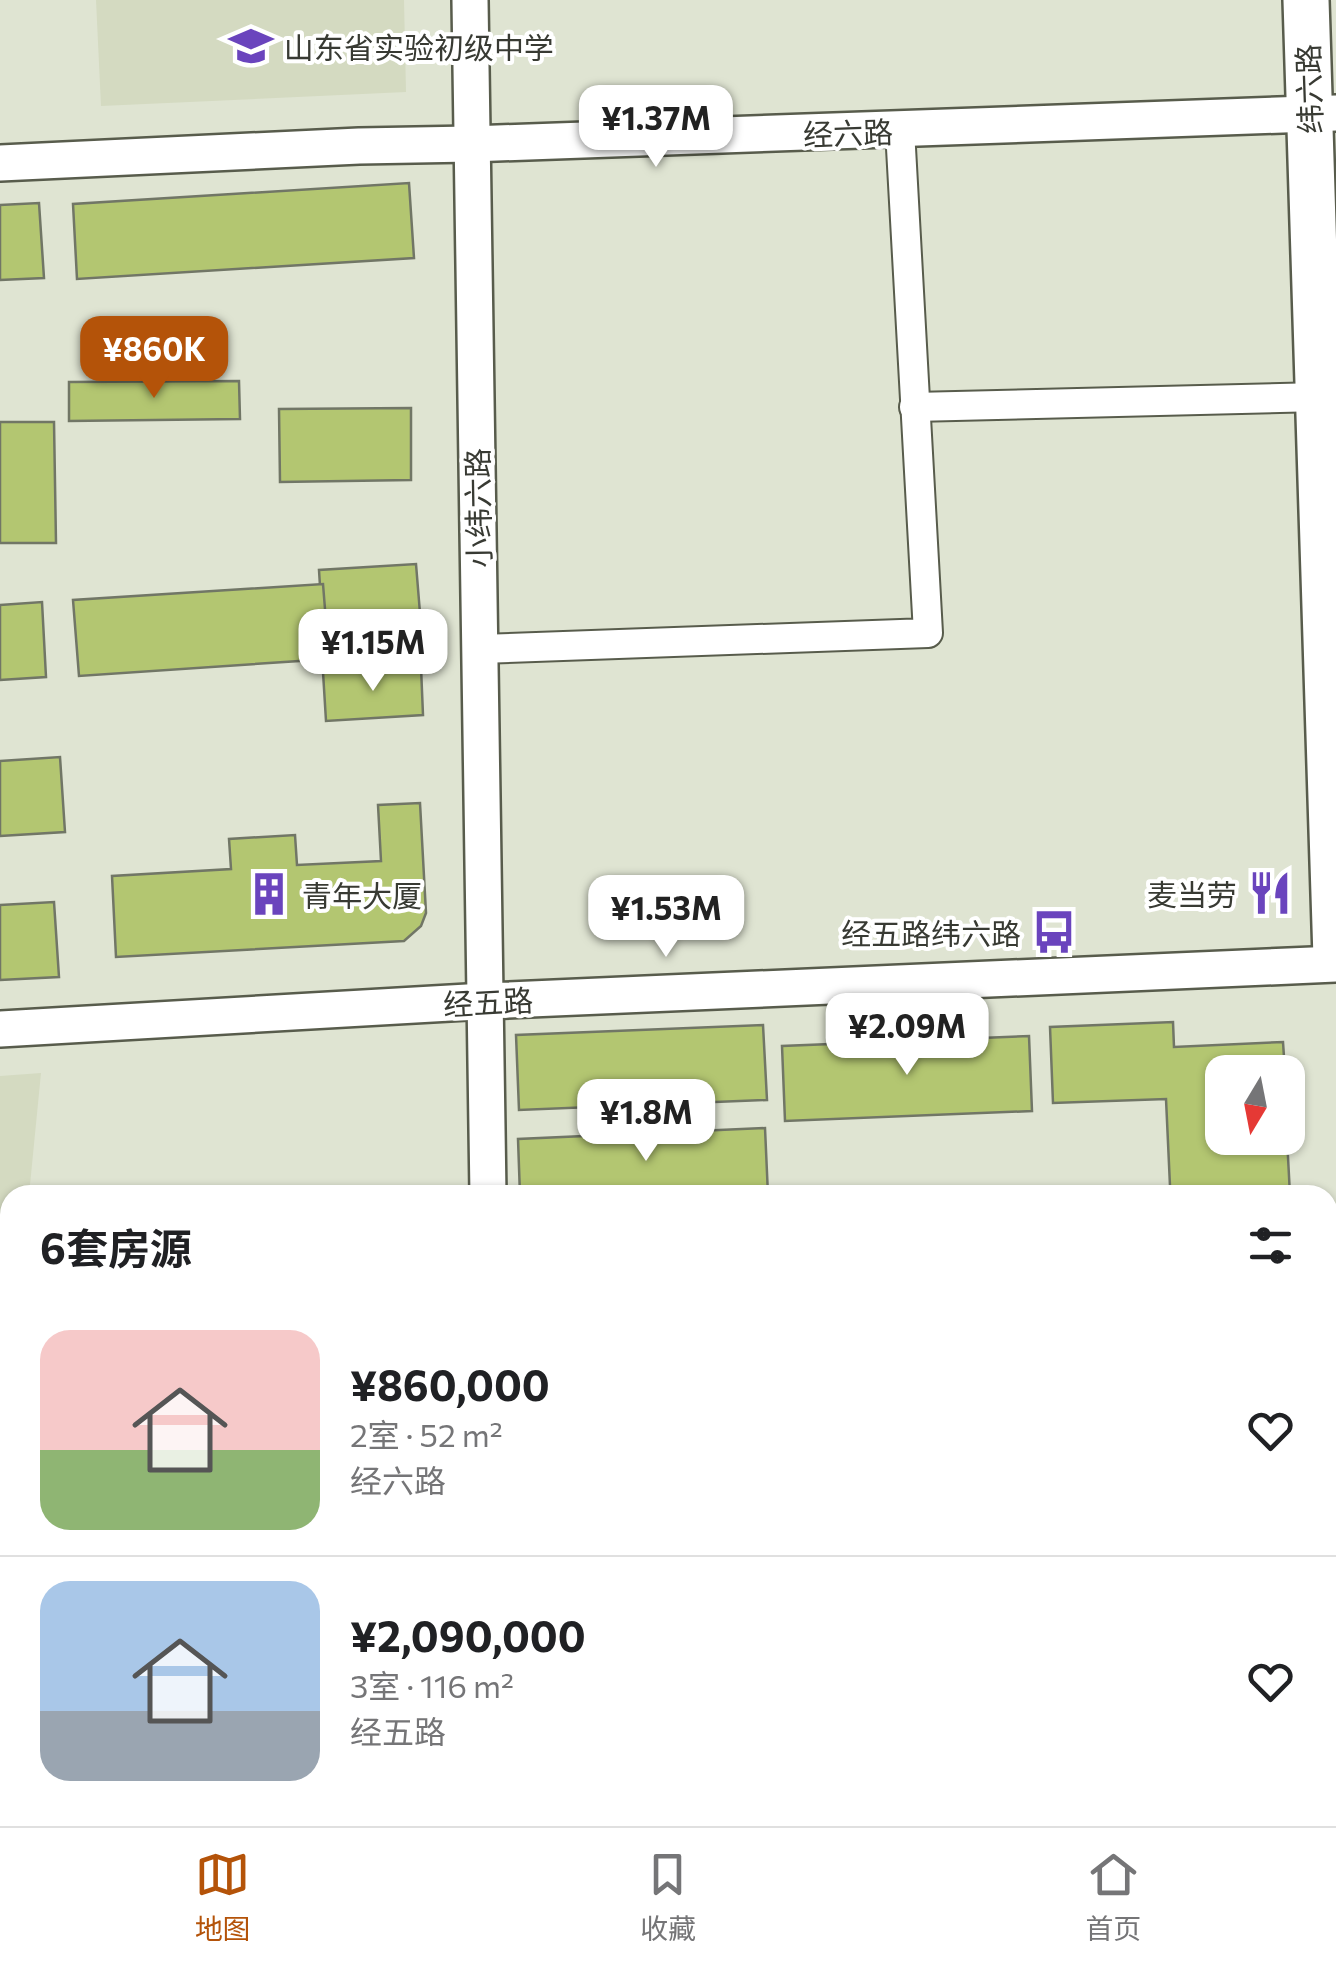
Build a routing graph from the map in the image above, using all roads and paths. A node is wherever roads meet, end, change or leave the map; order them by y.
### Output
1 (470, 0) edge
2 (1306, 0) edge
3 (1322, 112) edge
4 (900, 130) junction
5 (471, 144) junction
6 (0, 162) edge
7 (1320, 397) junction
8 (914, 408) junction
9 (480, 649) junction
10 (1336, 960) edge
11 (486, 1001) junction
12 (0, 1029) edge
13 (488, 1185) edge

1 - 5 street, 小纬六路
2 - 3 main road, 纬六路
3 - 4 street, 经六路
3 - 7 main road, 纬六路
4 - 5 street, 经六路
4 - 8 street
5 - 6 street, 经六路
5 - 9 street, 小纬六路
7 - 8 street
7 - 10 main road, 纬六路
8 - 9 street
9 - 11 street, 小纬六路
10 - 11 street, 经五路
11 - 12 street, 经五路
11 - 13 street, 小纬六路

